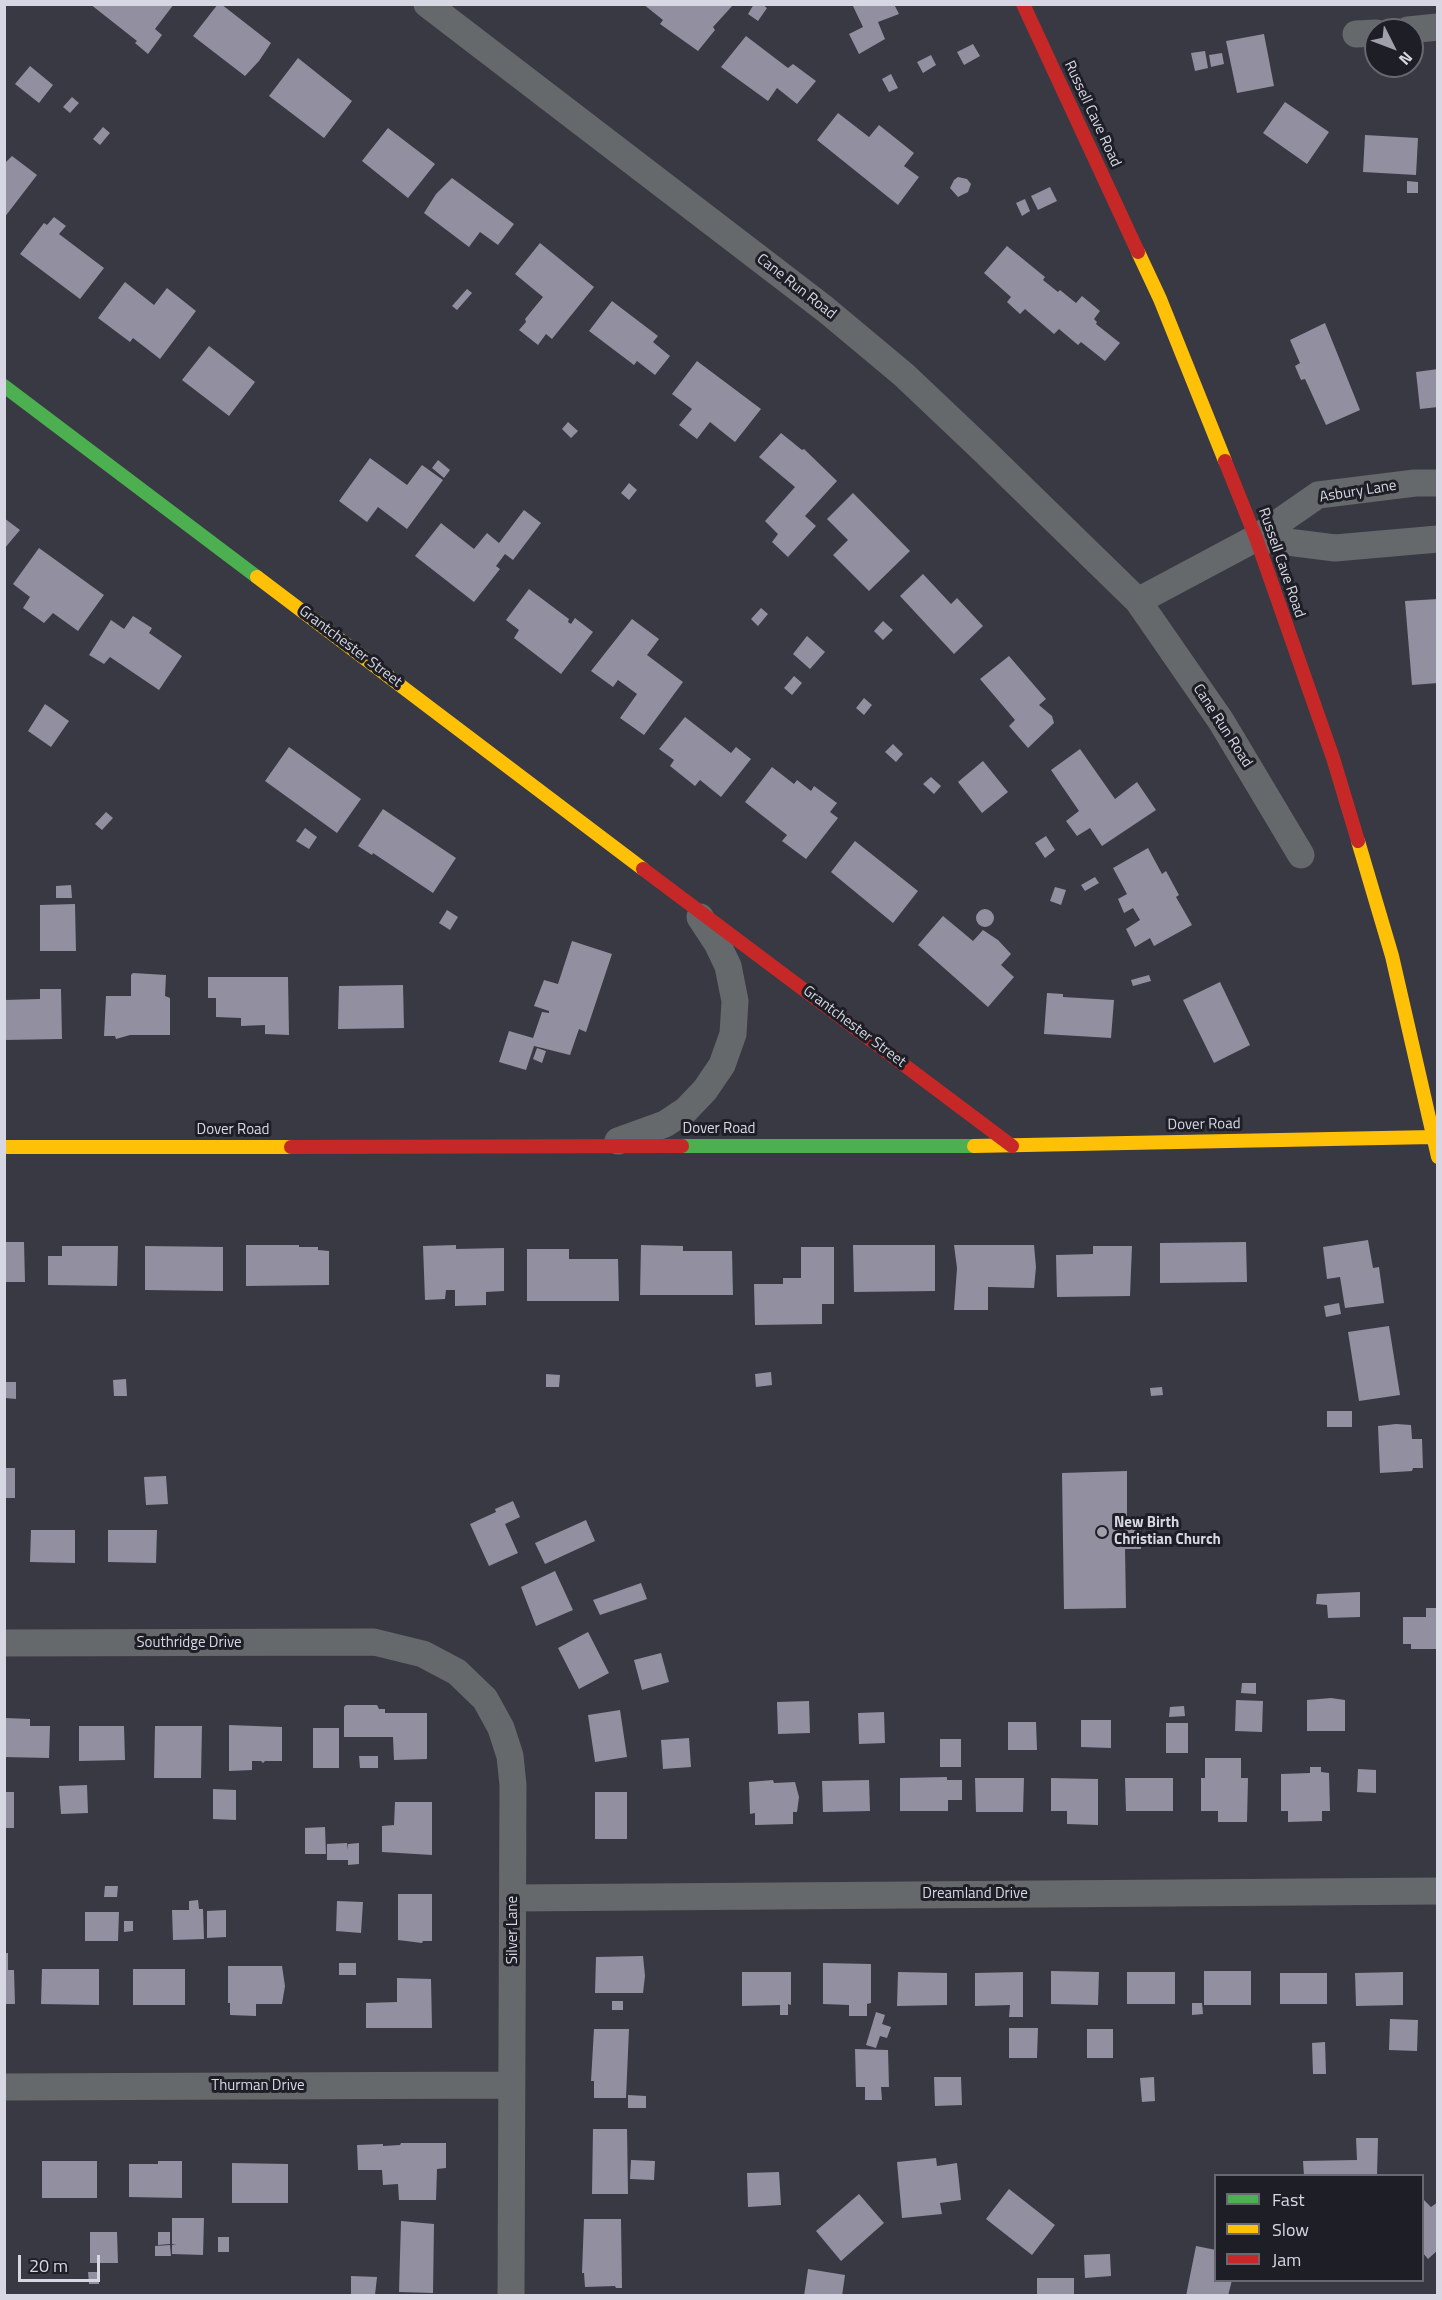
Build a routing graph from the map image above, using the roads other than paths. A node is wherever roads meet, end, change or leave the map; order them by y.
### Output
1 (427, 4) edge
2 (1023, 4) edge
3 (4, 386) edge
4 (1437, 483) edge
5 (1256, 538) junction
6 (1437, 539) edge
7 (1138, 601) junction
8 (1300, 855) dead end
9 (695, 909) junction
10 (1433, 1137) junction
11 (605, 1145) junction
12 (1012, 1146) junction
13 (4, 1147) edge
14 (1437, 1157) edge
15 (374, 1642) joint
16 (4, 1643) edge
17 (1437, 1891) edge
18 (513, 1898) junction
19 (512, 2085) junction
20 (4, 2087) edge
21 (511, 2295) edge

1 - 7 street, Cane Run Road
2 - 5 street, Russell Cave Road
3 - 9 street, Grantchester Street
4 - 5 street, Asbury Lane
5 - 6 street
5 - 7 street
5 - 10 street, Russell Cave Road
7 - 8 street, Cane Run Road
9 - 11 street, Grantchester Street
9 - 12 street, Grantchester Street
10 - 12 street, Dover Road
10 - 14 street, Russell Cave Road
11 - 12 street, Dover Road
11 - 13 street, Dover Road
15 - 16 street, Southridge Drive
15 - 18 street, Silver Lane
17 - 18 street, Dreamland Drive
18 - 19 street, Silver Lane
19 - 20 street, Thurman Drive
19 - 21 street, Silver Lane

